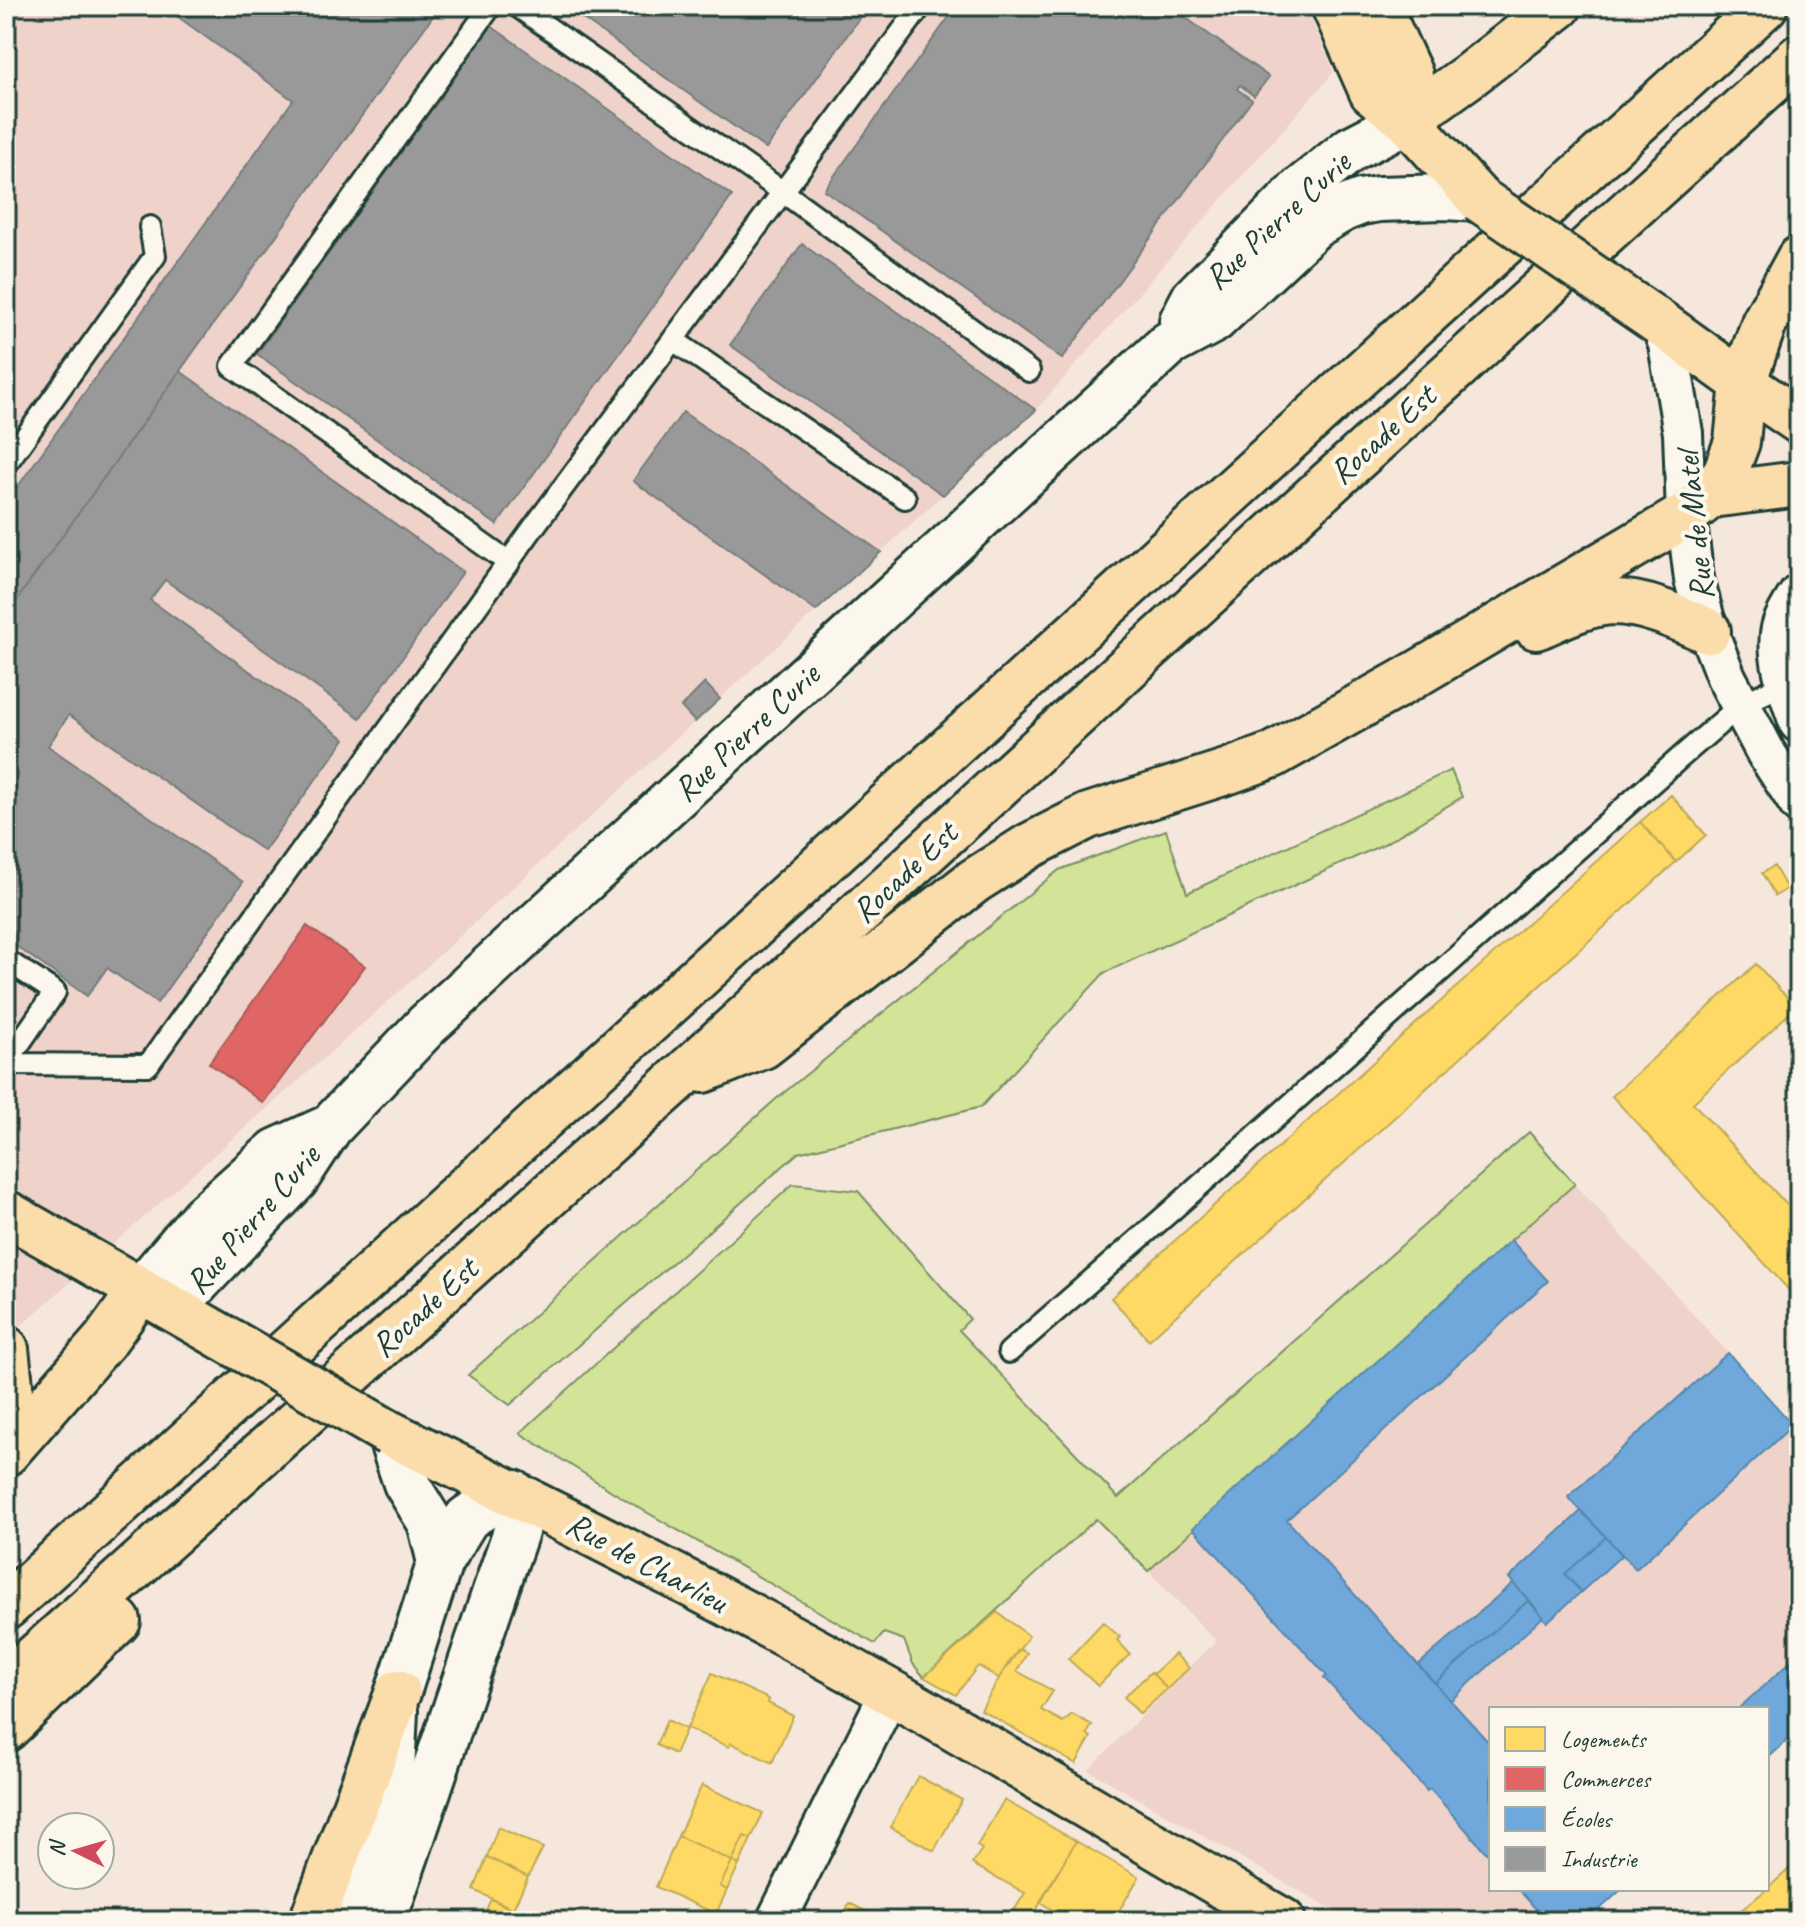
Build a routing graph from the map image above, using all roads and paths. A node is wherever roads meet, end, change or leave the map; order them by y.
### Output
1 (491, 6) edge
2 (517, 6) edge
3 (921, 6) edge
4 (1334, 6) edge
5 (1378, 6) edge
6 (1559, 6) edge
7 (1765, 6) edge
8 (1799, 57) edge
9 (1407, 120) junction
10 (783, 192) junction
11 (1479, 199) junction
12 (150, 227) dead end
13 (1799, 259) edge
14 (1660, 323) junction
15 (673, 340) junction
16 (1169, 344) junction
17 (1029, 371) dead end
18 (1743, 383) junction
19 (1799, 421) edge
20 (6, 464) edge
21 (1799, 484) edge
22 (905, 498) dead end
23 (1699, 505) junction
24 (509, 563) junction
25 (1799, 594) edge
26 (1708, 631) junction
27 (1408, 679) junction
28 (1786, 683) junction
29 (1742, 704) junction
30 (1799, 723) edge
31 (1799, 804) edge
32 (6, 960) edge
33 (6, 1063) edge
34 (675, 1082) junction
35 (6, 1213) edge
36 (157, 1299) junction
37 (6, 1349) edge
38 (1009, 1352) dead end
39 (389, 1433) junction
40 (6, 1435) edge
41 (6, 1453) edge
42 (520, 1496) junction
43 (158, 1546) junction
44 (440, 1562) junction
45 (6, 1607) edge
46 (6, 1683) edge
47 (398, 1692) junction
48 (890, 1692) junction
49 (6, 1729) edge
50 (312, 1921) edge
51 (352, 1921) edge
52 (383, 1921) edge
53 (776, 1921) edge
54 (1283, 1921) edge

1 - 24 lane
2 - 10 lane
3 - 10 lane
4 - 9 main road
5 - 9 main road
6 - 9 main road
7 - 45 main road, Rocade Est
8 - 34 main road, Rocade Est
9 - 11 main road
9 - 16 street, Rue Pierre Curie
10 - 15 lane
10 - 17 lane
11 - 14 main road, bridge
11 - 16 street, Rue Pierre Curie
12 - 20 lane
13 - 18 main road
14 - 18 main road
14 - 23 street, Rue de Matel
15 - 22 lane
15 - 24 lane
16 - 36 street, Rue Pierre Curie
18 - 19 main road
18 - 23 main road
21 - 23 main road
23 - 26 street, Rue de Matel
23 - 27 main road
24 - 33 lane
25 - 28 street
26 - 27 main road
26 - 29 street, Rue de Matel
27 - 34 main road
28 - 29 lane
28 - 30 street
29 - 31 street, Rue de Matel
29 - 38 lane
32 - 33 lane
34 - 43 main road, Rocade Est
35 - 36 main road, Rue de Charlieu
36 - 39 main road, Rue de Charlieu, bridge
36 - 41 main road
37 - 40 main road
39 - 42 main road, Rue de Charlieu
39 - 44 street
42 - 44 street
42 - 48 main road, Rue de Charlieu
42 - 52 street
43 - 46 main road, Rocade Est
43 - 49 main road
44 - 47 street
47 - 50 main road
47 - 51 street
48 - 53 street
48 - 54 main road, Rue de Charlieu

